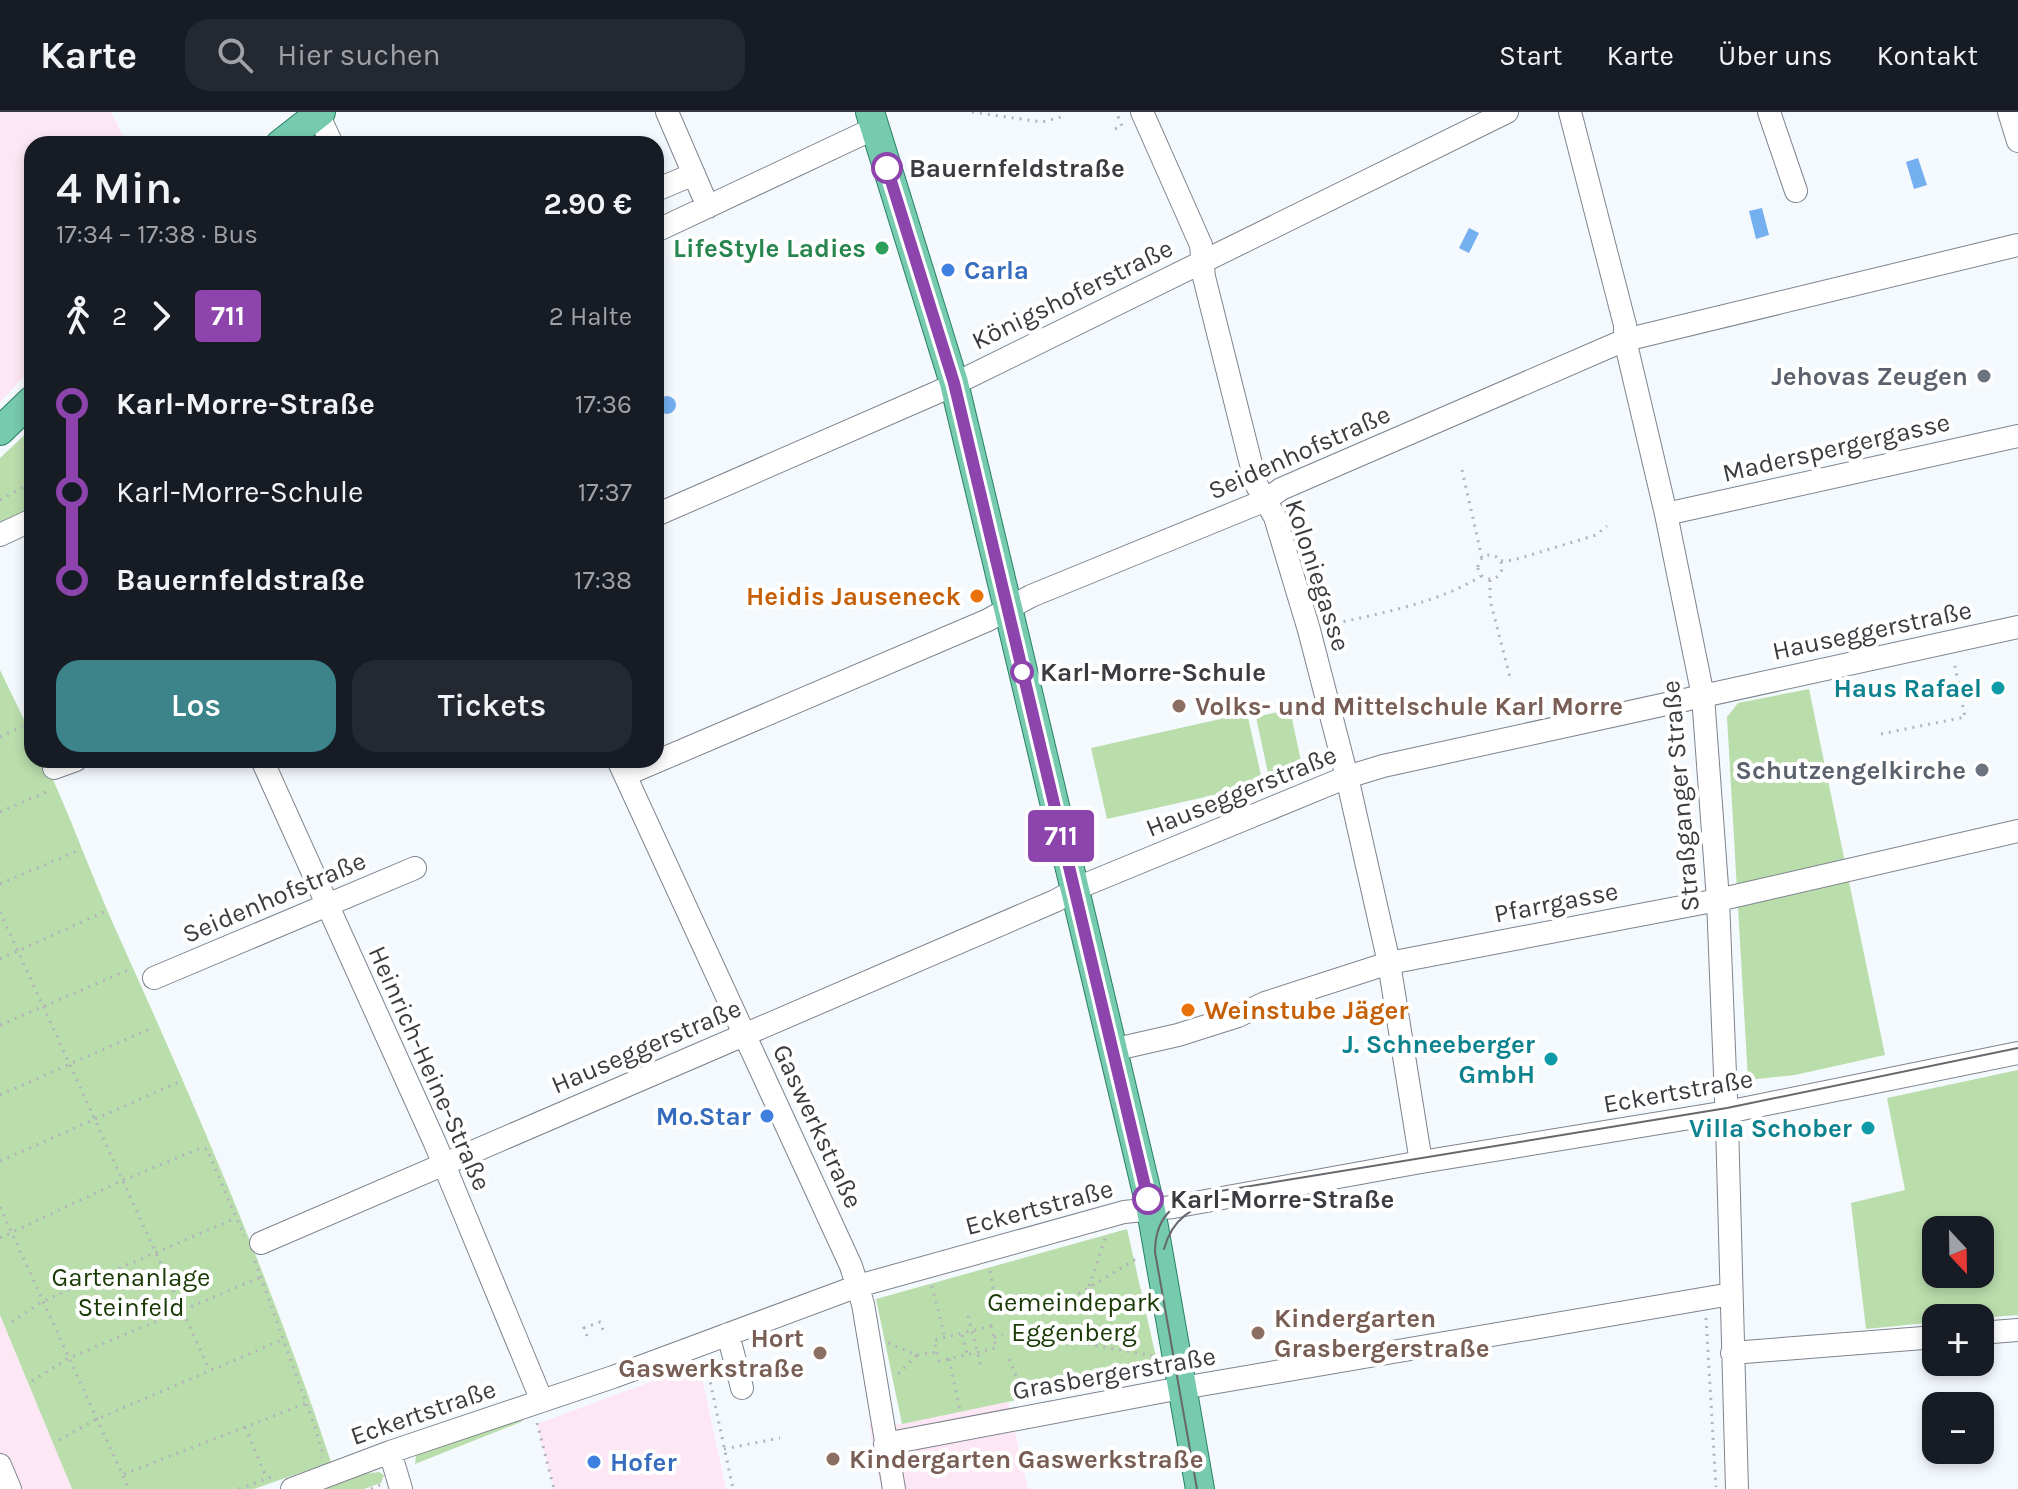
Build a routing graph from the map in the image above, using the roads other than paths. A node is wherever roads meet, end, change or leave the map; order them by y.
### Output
1 (667, 112) edge
2 (1142, 112) edge
3 (1507, 112) edge
4 (1570, 112) edge
5 (1769, 112) edge
6 (2009, 112) edge
7 (319, 113) edge
8 (873, 120) edge
9 (290, 136) edge
10 (329, 136) edge
11 (2018, 141) edge
12 (694, 174) junction
13 (664, 187) edge
14 (1796, 191) dead end
15 (708, 207) junction
16 (664, 227) edge
17 (2018, 245) edge
18 (1202, 262) junction
19 (1625, 340) junction
20 (954, 383) junction
21 (24, 406) edge
22 (4, 421) edge
23 (2018, 436) edge
24 (1266, 500) junction
25 (664, 511) edge
26 (1666, 514) junction
27 (24, 524) edge
28 (0, 535) edge
29 (1008, 608) junction
30 (2018, 627) edge
31 (1703, 696) junction
32 (664, 751) edge
33 (266, 768) edge
34 (621, 768) edge
35 (1347, 777) junction
36 (2018, 831) edge
37 (415, 868) dead end
38 (1075, 892) junction
39 (1718, 900) junction
40 (327, 905) junction
41 (1389, 963) junction
42 (154, 978) dead end
43 (745, 1034) junction
44 (1112, 1050) junction
45 (2018, 1053) edge
46 (1727, 1112) junction
47 (1421, 1162) junction
48 (444, 1164) junction
49 (1151, 1210) junction
50 (254, 1247) road end
51 (858, 1286) junction
52 (1731, 1294) junction
53 (2018, 1330) edge
54 (1994, 1332) edge
55 (728, 1334) junction
56 (1922, 1338) edge
57 (1732, 1353) junction
58 (740, 1378) road end
59 (1183, 1389) junction
60 (535, 1410) junction
61 (885, 1444) junction
62 (390, 1452) junction
63 (0, 1465) edge
64 (286, 1481) edge
65 (10, 1489) edge
66 (401, 1489) edge
67 (894, 1489) edge
68 (1200, 1489) edge
69 (1737, 1489) edge

1 - 12 street
2 - 18 street, Koloniegasse
3 - 18 street, Königshoferstraße
4 - 19 street, Straßganger Straße
5 - 14 street
6 - 11 street
7 - 9 main road
7 - 10 street
8 - 15 street
8 - 20 main road
12 - 13 street
12 - 15 street
15 - 16 street
17 - 19 street, Seidenhofstraße
18 - 20 street, Königshoferstraße
18 - 24 street, Koloniegasse
19 - 24 street, Seidenhofstraße
19 - 26 street, Straßganger Straße
20 - 25 street, Königshoferstraße
20 - 29 main road
21 - 22 main road
23 - 26 street, Maderspergergasse
24 - 29 street, Seidenhofstraße
24 - 35 street, Koloniegasse
26 - 31 street, Straßganger Straße
27 - 28 street
29 - 32 street, Seidenhofstraße
29 - 38 main road
30 - 31 street, Hauseggerstraße
31 - 35 street, Hauseggerstraße
31 - 39 street, Straßganger Straße
33 - 40 street, Heinrich-Heine-Straße
34 - 43 street, Gaswerkstraße
35 - 38 street, Hauseggerstraße
35 - 41 street, Koloniegasse
36 - 39 street, Pfarrgasse
37 - 40 street, Seidenhofstraße
38 - 43 street, Hauseggerstraße
38 - 44 main road
39 - 41 street, Pfarrgasse
39 - 46 street, Straßganger Straße
40 - 42 street, Seidenhofstraße
40 - 48 street, Heinrich-Heine-Straße
41 - 44 street, Pfarrgasse
41 - 47 street, Koloniegasse
43 - 48 street, Hauseggerstraße
43 - 51 street, Gaswerkstraße
44 - 49 main road
45 - 46 street, Eckertstraße
46 - 47 street, Eckertstraße
46 - 52 street, Straßganger Straße
47 - 49 street, Eckertstraße
48 - 50 street, Hauseggerstraße
48 - 60 street, Heinrich-Heine-Straße
49 - 51 street, Eckertstraße
49 - 59 main road
51 - 55 street, Eckertstraße
51 - 61 street, Gaswerkstraße
52 - 57 street, Straßganger Straße
52 - 59 street, Grasbergerstraße
53 - 54 street
55 - 58 street
55 - 60 street, Eckertstraße
56 - 57 street
57 - 69 street, Straßganger Straße
59 - 61 street, Grasbergerstraße
59 - 68 main road
60 - 62 street, Eckertstraße
61 - 67 street, Gaswerkstraße
62 - 64 street, Eckertstraße
62 - 66 street
63 - 65 street

